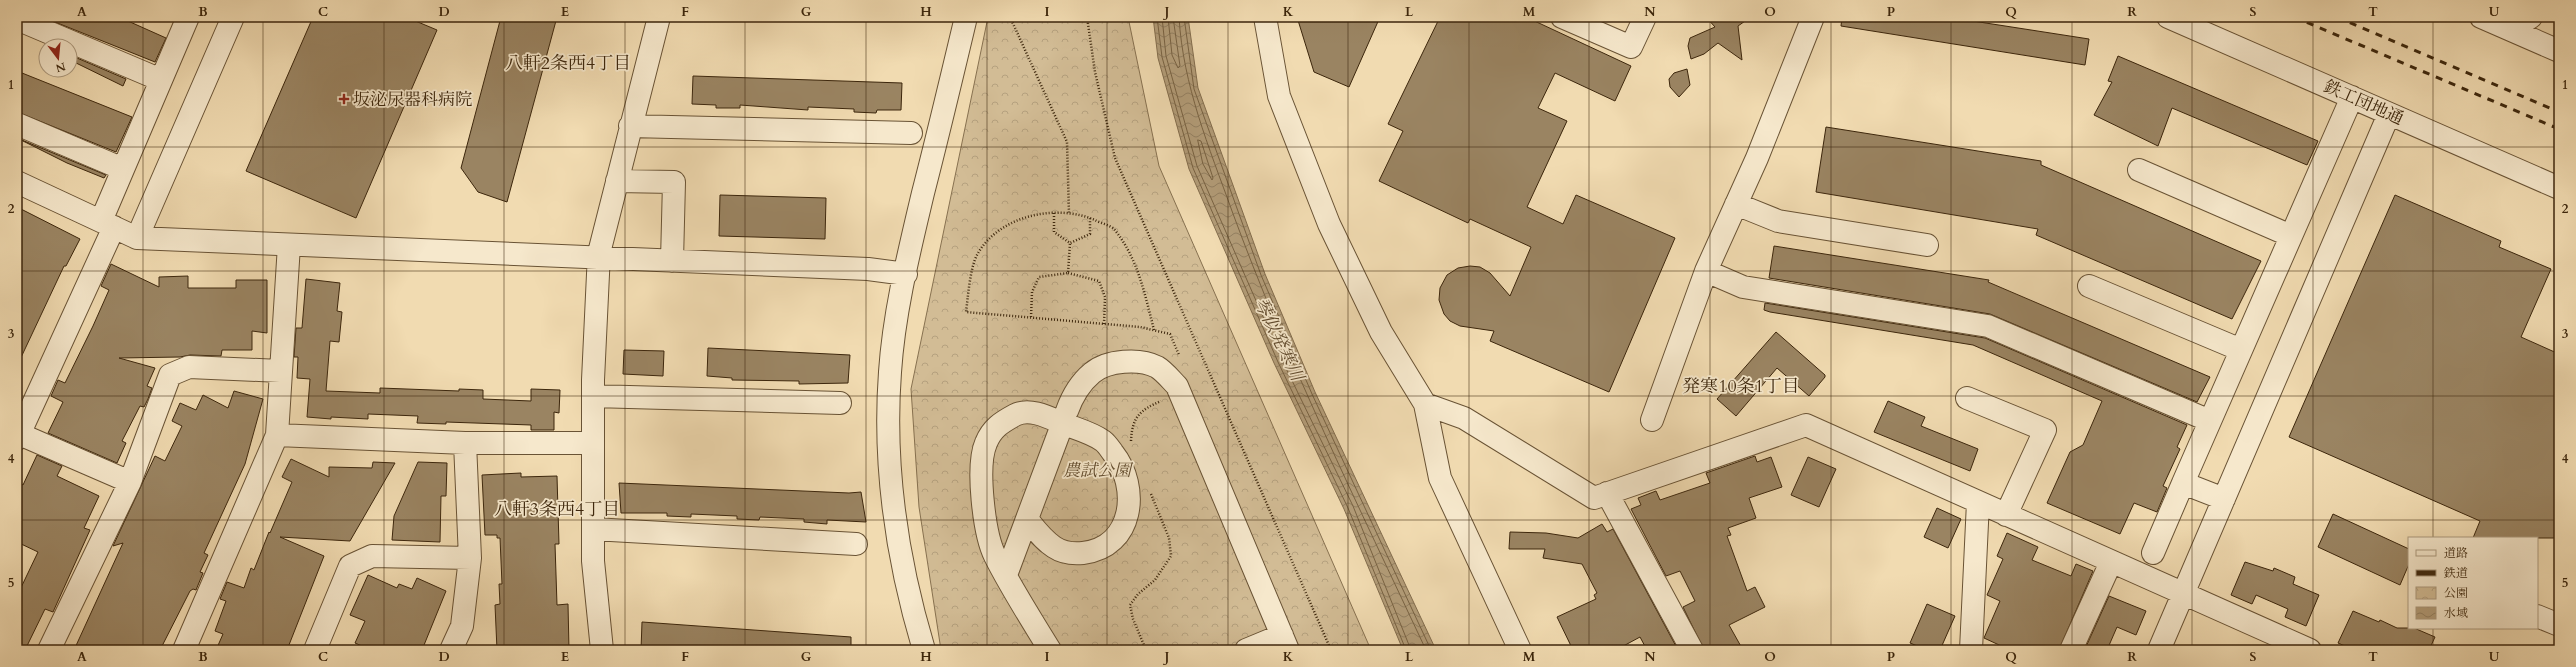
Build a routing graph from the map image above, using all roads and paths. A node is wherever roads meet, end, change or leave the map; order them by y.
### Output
1 (188, 17) edge
2 (233, 17) edge
3 (659, 17) edge
4 (966, 17) edge
5 (1010, 17) edge
6 (1087, 17) edge
7 (1265, 17) edge
8 (1562, 17) edge
9 (1645, 17) edge
10 (1813, 17) edge
11 (2168, 17) edge
12 (2481, 17) edge
13 (2531, 17) edge
14 (17, 19) edge
15 (2511, 30) junction
16 (2559, 51) edge
17 (161, 80) junction
18 (2352, 97) junction
19 (2389, 114) junction
20 (17, 124) edge
21 (630, 126) junction
22 (911, 134) dead end
23 (123, 169) junction
24 (2139, 170) dead end
25 (616, 181) junction
26 (17, 182) edge
27 (2559, 188) edge
28 (1736, 204) junction
29 (1054, 213) junction
30 (1069, 213) junction
31 (1090, 218) junction
32 (107, 224) junction
33 (2291, 236) junction
34 (138, 238) junction
35 (1070, 243) junction
36 (289, 245) junction
37 (1927, 245) dead end
38 (598, 259) junction
39 (672, 261) junction
40 (1706, 271) junction
41 (1068, 273) junction
42 (906, 274) junction
43 (2089, 286) dead end
44 (1031, 317) junction
45 (1104, 324) junction
46 (2241, 350) junction
47 (280, 371) junction
48 (593, 396) junction
49 (1967, 398) dead end
50 (840, 403) dead end
51 (1425, 404) junction
52 (1067, 411) dead end
53 (1652, 420) dead end
54 (2210, 421) junction
55 (1059, 434) dead end
56 (18, 435) edge
57 (277, 436) junction
58 (465, 443) junction
59 (593, 443) junction
60 (130, 482) junction
61 (2183, 483) junction
62 (1607, 493) junction
63 (2224, 499) junction
64 (1978, 502) junction
65 (2006, 515) junction
66 (1027, 519) junction
67 (593, 530) junction
68 (856, 544) dead end
69 (2153, 553) dead end
70 (470, 558) junction
71 (2111, 562) junction
72 (1006, 575) junction
73 (2184, 594) junction
74 (2538, 616) edge
75 (2559, 625) edge
76 (1285, 642) edge
77 (49, 650) edge
78 (184, 650) edge
79 (315, 650) edge
80 (451, 650) edge
81 (602, 650) edge
82 (924, 650) edge
83 (1050, 650) edge
84 (1246, 650) edge
85 (1331, 650) edge
86 (1520, 650) edge
87 (1692, 650) edge
88 (1971, 650) edge
89 (2071, 650) edge
90 (2159, 650) edge
91 (2310, 650) edge

1 - 17 street
2 - 34 street
3 - 21 street
4 - 42 street
5 - 30 path
6 - 85 path
7 - 51 street
8 - 9 street
10 - 28 street
11 - 18 street, 鉄工団地通
12 - 15 street
13 - 15 street
14 - 17 street
15 - 16 street
17 - 23 street
18 - 19 street, 鉄工団地通
18 - 33 street
19 - 27 street, 鉄工団地通
19 - 63 street
20 - 23 street
21 - 22 street
21 - 25 street
23 - 32 street
24 - 33 street
25 - 38 street
25 - 39 street
26 - 32 street
28 - 37 street
28 - 40 street
29 - 30 path
29 - 35 path
29 - 44 path
30 - 31 path
31 - 35 path
31 - 45 path
32 - 34 street
32 - 56 street
33 - 46 street
34 - 36 street
35 - 41 path
36 - 38 street
36 - 47 street
38 - 39 street
38 - 48 street
39 - 42 street
40 - 53 street
40 - 54 street
41 - 44 path
41 - 45 path
42 - 82 street
43 - 46 street
44 - 45 path
46 - 54 street
47 - 57 street
47 - 60 street
48 - 50 street
48 - 59 street
49 - 65 street
51 - 62 street
51 - 86 street
52 - 76 street
54 - 61 street
55 - 66 street
56 - 60 street
57 - 58 street
57 - 78 street
58 - 59 street
58 - 70 street
59 - 67 street
60 - 77 street
61 - 63 street
61 - 69 street
62 - 64 street
62 - 87 street
63 - 73 street
64 - 65 street
64 - 88 street
65 - 71 street
66 - 72 street
66 - 72 street
67 - 68 street
67 - 81 street
70 - 79 street
70 - 80 street
71 - 73 street
71 - 89 street
72 - 83 street
73 - 90 street
73 - 91 street
74 - 75 street
76 - 84 street

